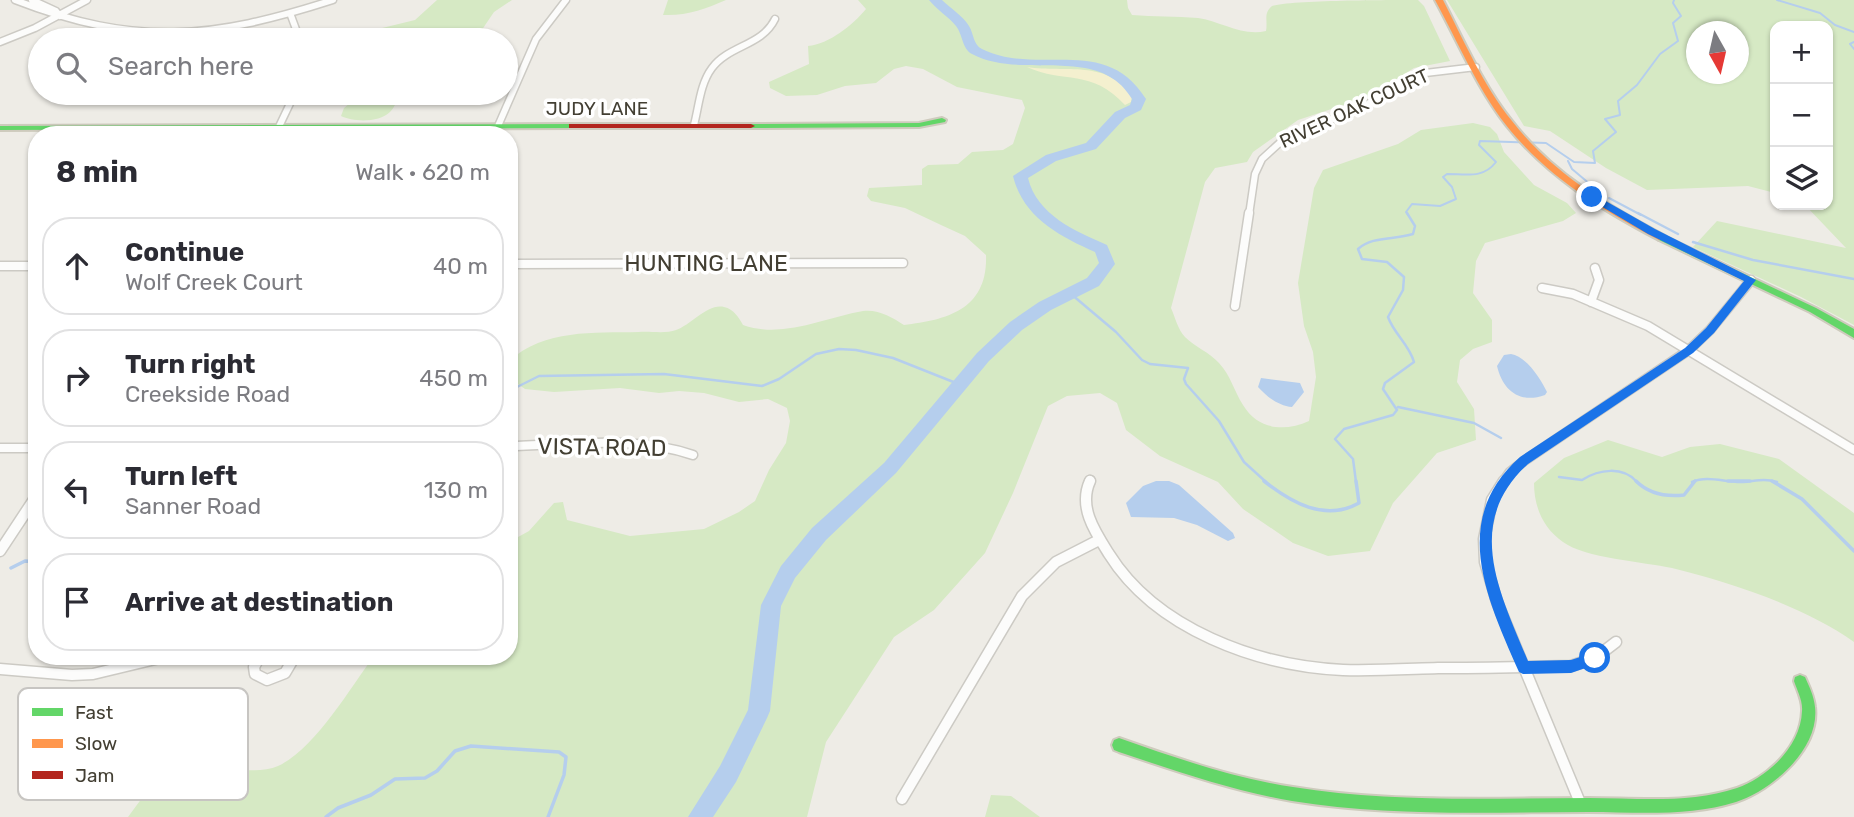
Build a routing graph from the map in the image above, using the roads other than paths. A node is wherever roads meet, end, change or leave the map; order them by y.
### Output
1 (15, 0) edge
2 (32, 0) edge
3 (87, 0) edge
4 (333, 0) edge
5 (566, 0) edge
6 (1439, 0) edge
7 (290, 13) junction
8 (60, 16) junction
9 (775, 19) dead end
10 (32, 28) edge
11 (101, 28) edge
12 (235, 28) edge
13 (296, 28) edge
14 (28, 30) edge
15 (0, 42) edge
16 (1476, 67) junction
17 (518, 80) edge
18 (289, 105) edge
19 (507, 105) edge
20 (942, 120) dead end
21 (694, 125) junction
22 (279, 126) edge
23 (498, 126) joint
24 (0, 128) edge
25 (28, 128) edge
26 (903, 263) dead end
27 (518, 264) edge
28 (0, 266) edge
29 (28, 266) edge
30 (1595, 268) dead end
31 (1751, 280) junction
32 (1542, 288) dead end
33 (1591, 302) junction
34 (1235, 306) dead end
35 (1854, 334) edge
36 (1689, 351) junction
37 (518, 446) edge
38 (0, 448) edge
39 (28, 448) edge
40 (1854, 450) edge
41 (693, 455) dead end
42 (1090, 480) dead end
43 (28, 509) edge
44 (1099, 540) junction
45 (0, 551) edge
46 (1616, 642) dead end
47 (130, 665) edge
48 (255, 665) edge
49 (291, 665) edge
50 (1523, 667) junction
51 (0, 669) edge
52 (1800, 681) dead end
53 (1119, 745) dead end
54 (902, 799) dead end
55 (1580, 806) junction

1 - 8 street
2 - 8 street
3 - 8 street
4 - 7 street
5 - 17 street
6 - 16 street
7 - 12 street
7 - 13 street
8 - 10 street
8 - 11 street
9 - 21 street
14 - 15 street
16 - 31 street
16 - 34 street, RIVER OAK COURT
18 - 22 street
19 - 23 street
20 - 21 street, JUDY LANE
21 - 23 street, JUDY LANE
24 - 25 street, JUDY LANE
26 - 27 street, HUNTING LANE
28 - 29 street
30 - 33 street
31 - 35 street
31 - 36 street
32 - 33 street
33 - 36 street
36 - 40 street
36 - 50 street
37 - 41 street, VISTA ROAD
38 - 39 street
42 - 44 street
43 - 45 street
44 - 50 street
44 - 54 street
46 - 50 street
47 - 51 street
48 - 49 street
50 - 55 street
52 - 55 street
53 - 55 street

